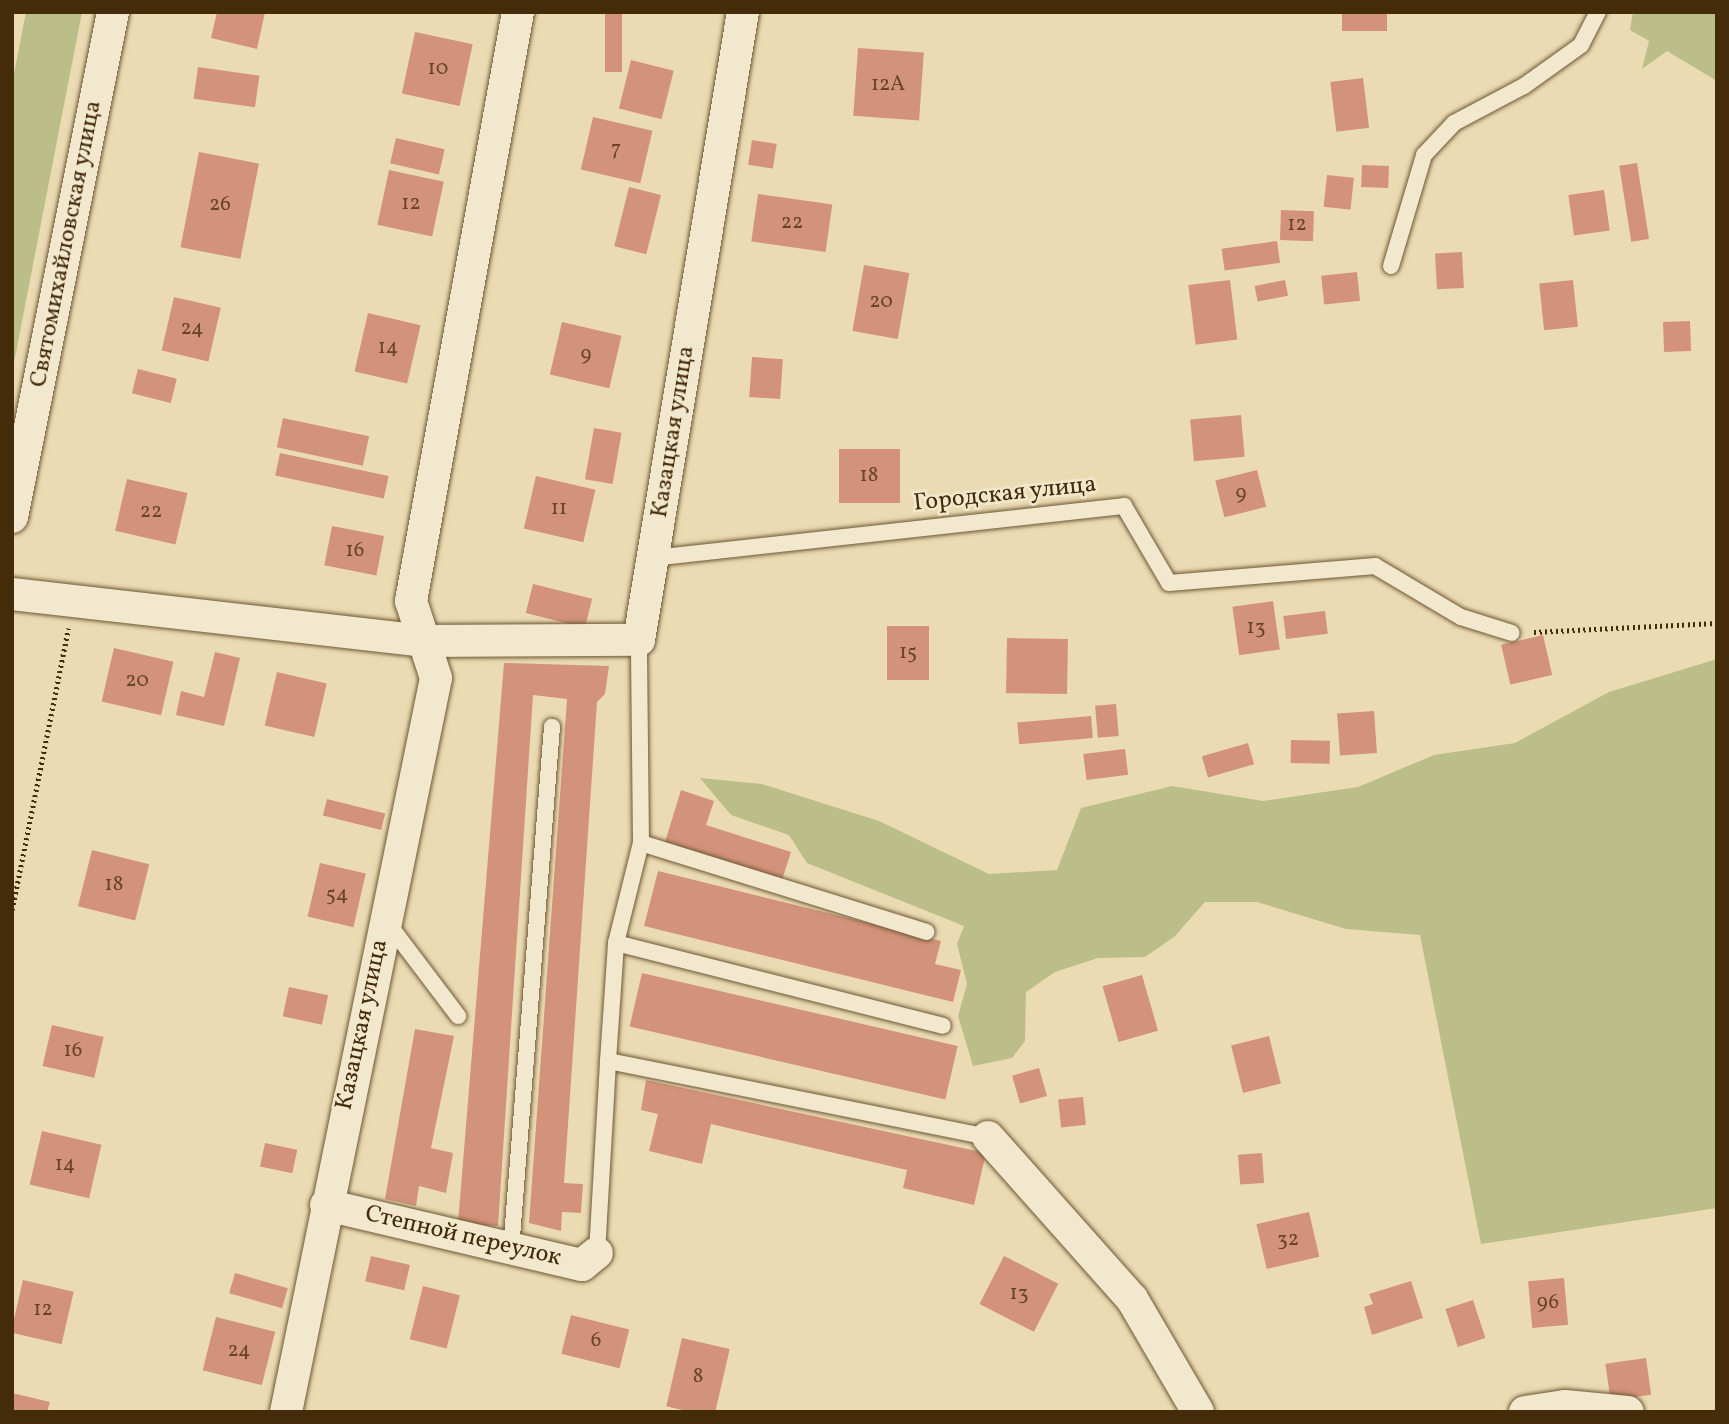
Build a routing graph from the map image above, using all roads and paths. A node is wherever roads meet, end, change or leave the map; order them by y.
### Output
1 (113, 12) edge
2 (518, 12) edge
3 (743, 12) edge
4 (1598, 12) edge
5 (1391, 266) dead end
6 (12, 517) edge
7 (653, 558) junction
8 (12, 594) edge
9 (73, 601) junction
10 (1717, 623) edge
11 (1512, 633) joint
12 (639, 640) junction
13 (423, 641) junction
14 (552, 727) dead end
15 (640, 843) junction
16 (12, 910) edge
17 (386, 920) junction
18 (926, 932) dead end
19 (617, 943) junction
20 (458, 1016) dead end
21 (943, 1026) dead end
22 (608, 1061) junction
23 (988, 1137) joint
24 (326, 1205) junction
25 (511, 1250) junction
26 (597, 1253) joint
27 (286, 1412) edge
28 (1198, 1412) edge
29 (1525, 1412) edge
30 (1628, 1412) edge

1 - 6 street, Святомихайловская улица
2 - 13 street, Казацкая улица
3 - 7 street, Казацкая улица
4 - 5 lane
7 - 11 lane, Городская улица
7 - 12 street, Казацкая улица
8 - 9 street
9 - 13 street
9 - 16 path
10 - 11 path
12 - 13 street
12 - 15 lane
13 - 17 street, Казацкая улица
14 - 25 lane
15 - 18 lane
15 - 19 lane
17 - 20 lane
17 - 24 street, Казацкая улица
19 - 21 lane
19 - 22 lane
22 - 23 lane
22 - 26 lane
23 - 28 street
24 - 25 street, Степной переулок
24 - 27 street, Казацкая улица
25 - 26 street, Степной переулок
29 - 30 street

